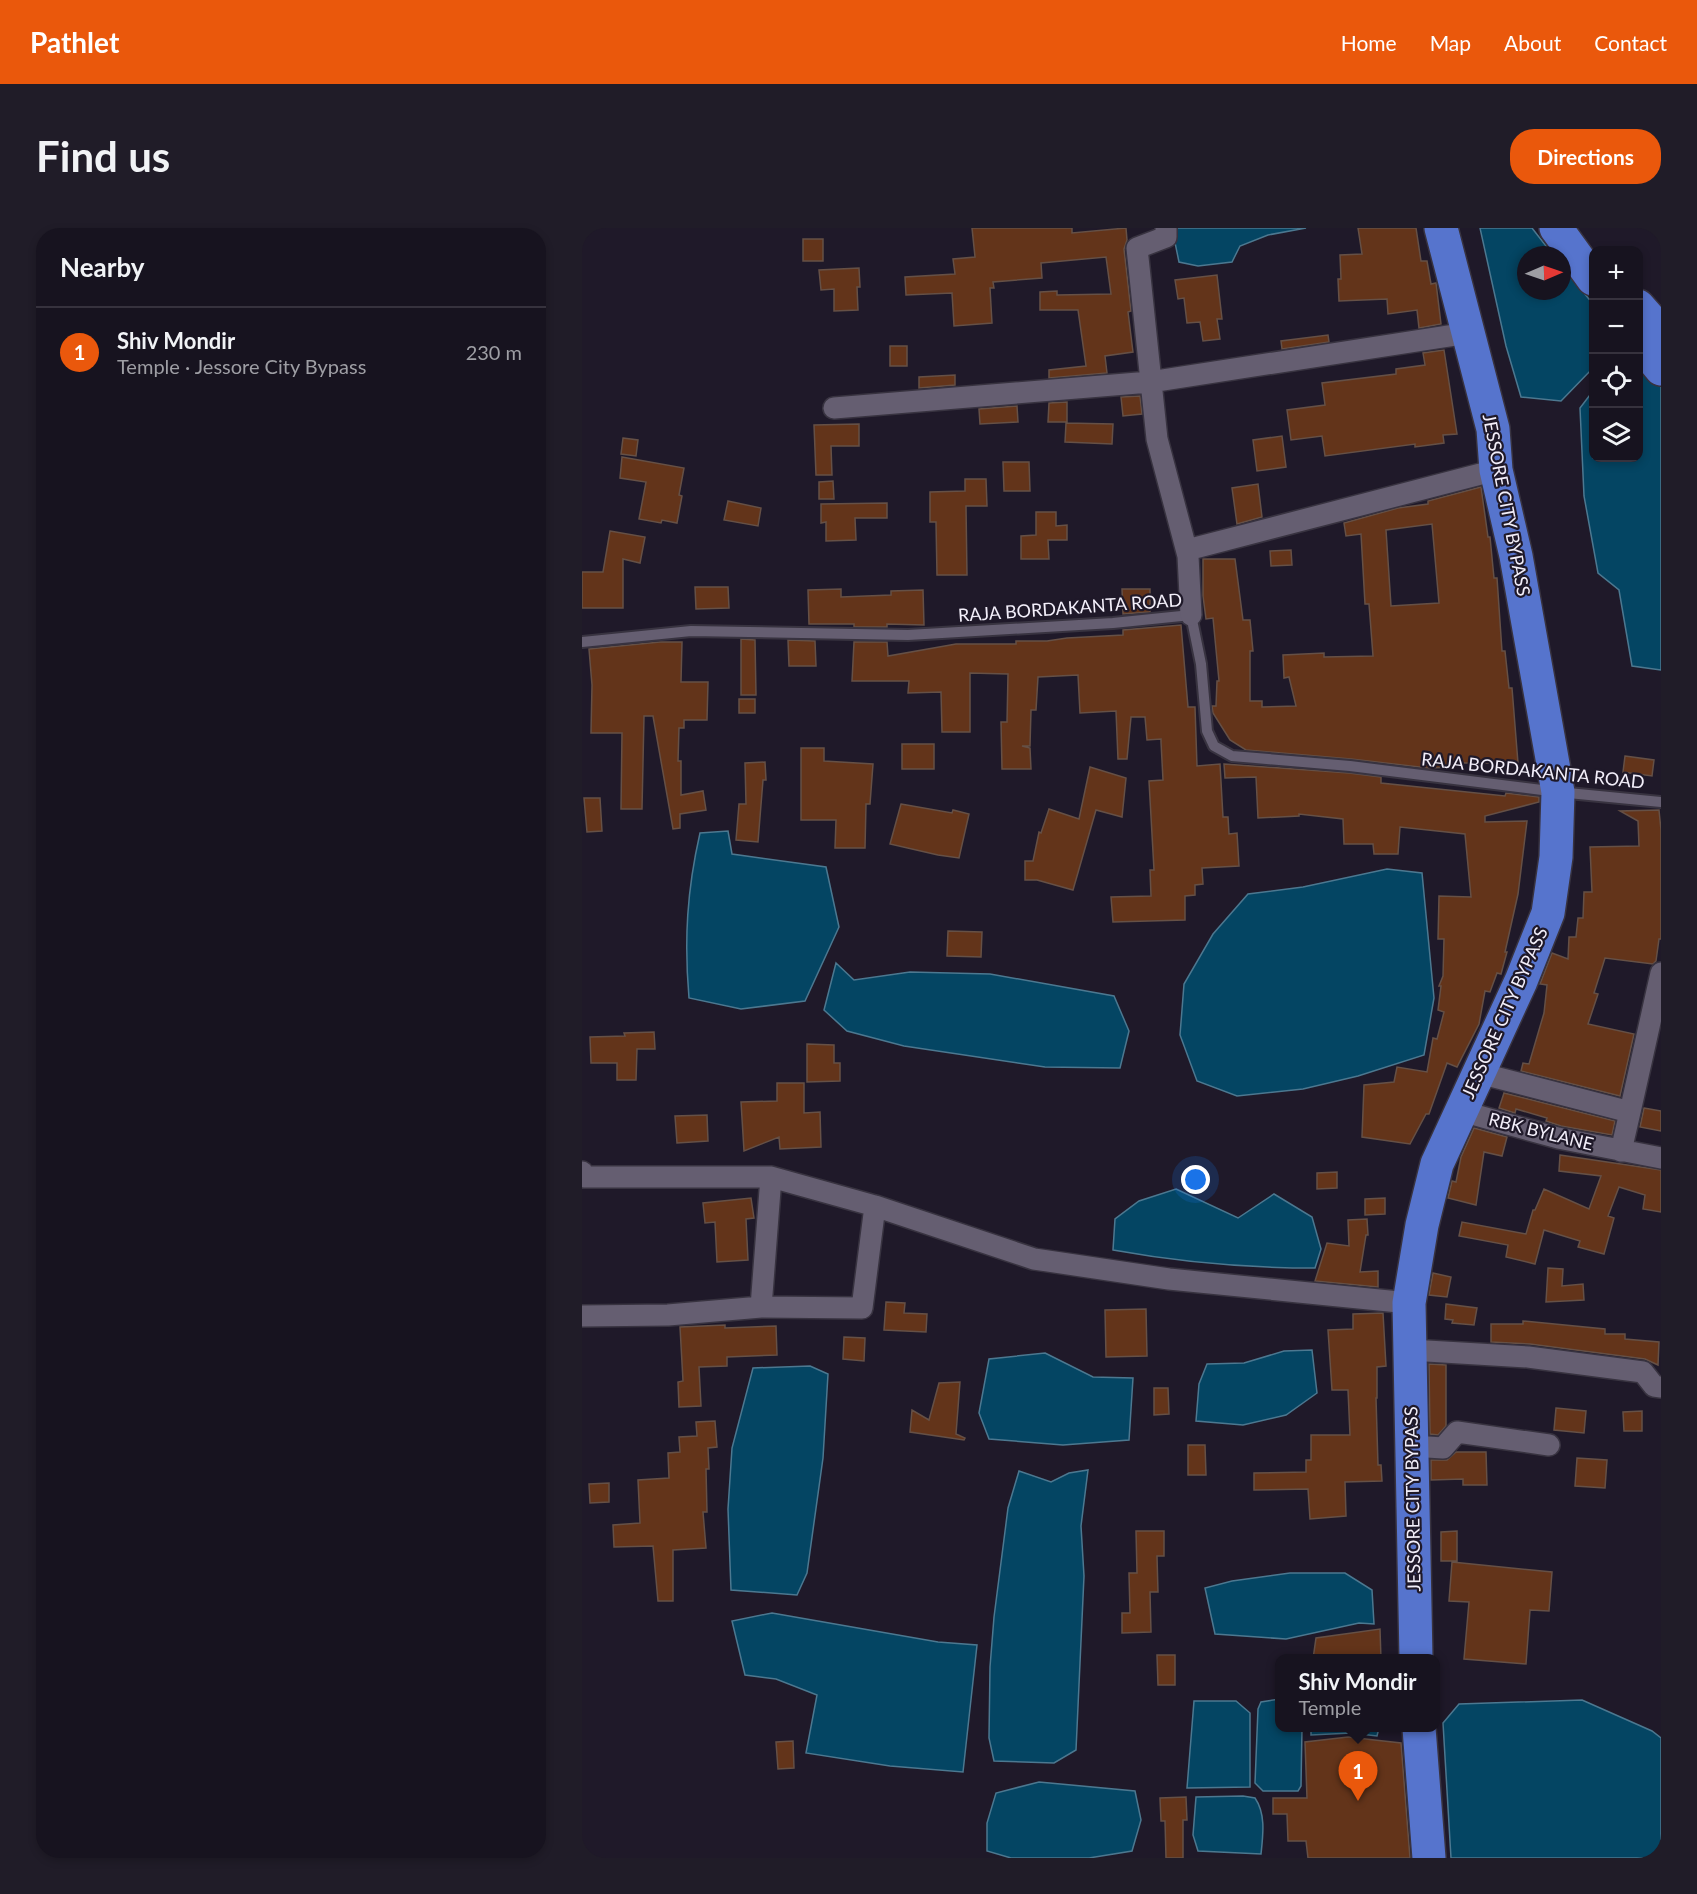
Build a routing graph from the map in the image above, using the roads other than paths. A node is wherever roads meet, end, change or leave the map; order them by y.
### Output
1 (1166, 228) edge
2 (1441, 228) edge
3 (1556, 228) edge
4 (1578, 228) edge
5 (1591, 246) edge
6 (1589, 273) edge
7 (1643, 312) edge
8 (1661, 332) edge
9 (1468, 333) junction
10 (1643, 347) edge
11 (1661, 369) edge
12 (1150, 382) junction
13 (834, 408) dead end
14 (1496, 471) junction
15 (1187, 549) junction
16 (1191, 615) junction
17 (582, 642) edge
18 (1558, 792) junction
19 (1661, 802) edge
20 (1661, 973) edge
21 (1479, 1073) junction
22 (1461, 1111) junction
23 (1630, 1112) junction
24 (1621, 1151) junction
25 (1661, 1158) edge
26 (582, 1172) edge
27 (771, 1177) junction
28 (875, 1206) junction
29 (1409, 1303) junction
30 (761, 1307) junction
31 (582, 1316) edge
32 (1410, 1350) junction
33 (1661, 1387) edge
34 (1549, 1445) dead end
35 (1412, 1446) junction
36 (1416, 1654) edge
37 (1419, 1732) edge
38 (1430, 1858) edge

1 - 12 street
2 - 9 highway, JESSORE CITY BYPASS
3 - 6 highway
4 - 5 highway
7 - 8 highway
9 - 12 street
9 - 14 highway, JESSORE CITY BYPASS
10 - 11 highway
12 - 13 street
12 - 15 street
14 - 15 street
14 - 18 highway, JESSORE CITY BYPASS
15 - 16 street
16 - 17 lane, RAJA BORDAKANTA ROAD
16 - 18 lane, RAJA BORDAKANTA ROAD
18 - 19 lane, RAJA BORDAKANTA ROAD
18 - 21 highway, JESSORE CITY BYPASS
20 - 23 street
21 - 22 highway, JESSORE CITY BYPASS
21 - 23 street
22 - 24 street, RBK BYLANE
22 - 29 highway, JESSORE CITY BYPASS
23 - 24 street
24 - 25 street, RBK BYLANE
26 - 27 street
27 - 28 street
27 - 30 street
28 - 29 street
28 - 30 street
29 - 32 highway, JESSORE CITY BYPASS
30 - 31 street
32 - 33 street
32 - 35 highway, JESSORE CITY BYPASS
34 - 35 street
35 - 36 highway, JESSORE CITY BYPASS
37 - 38 highway

